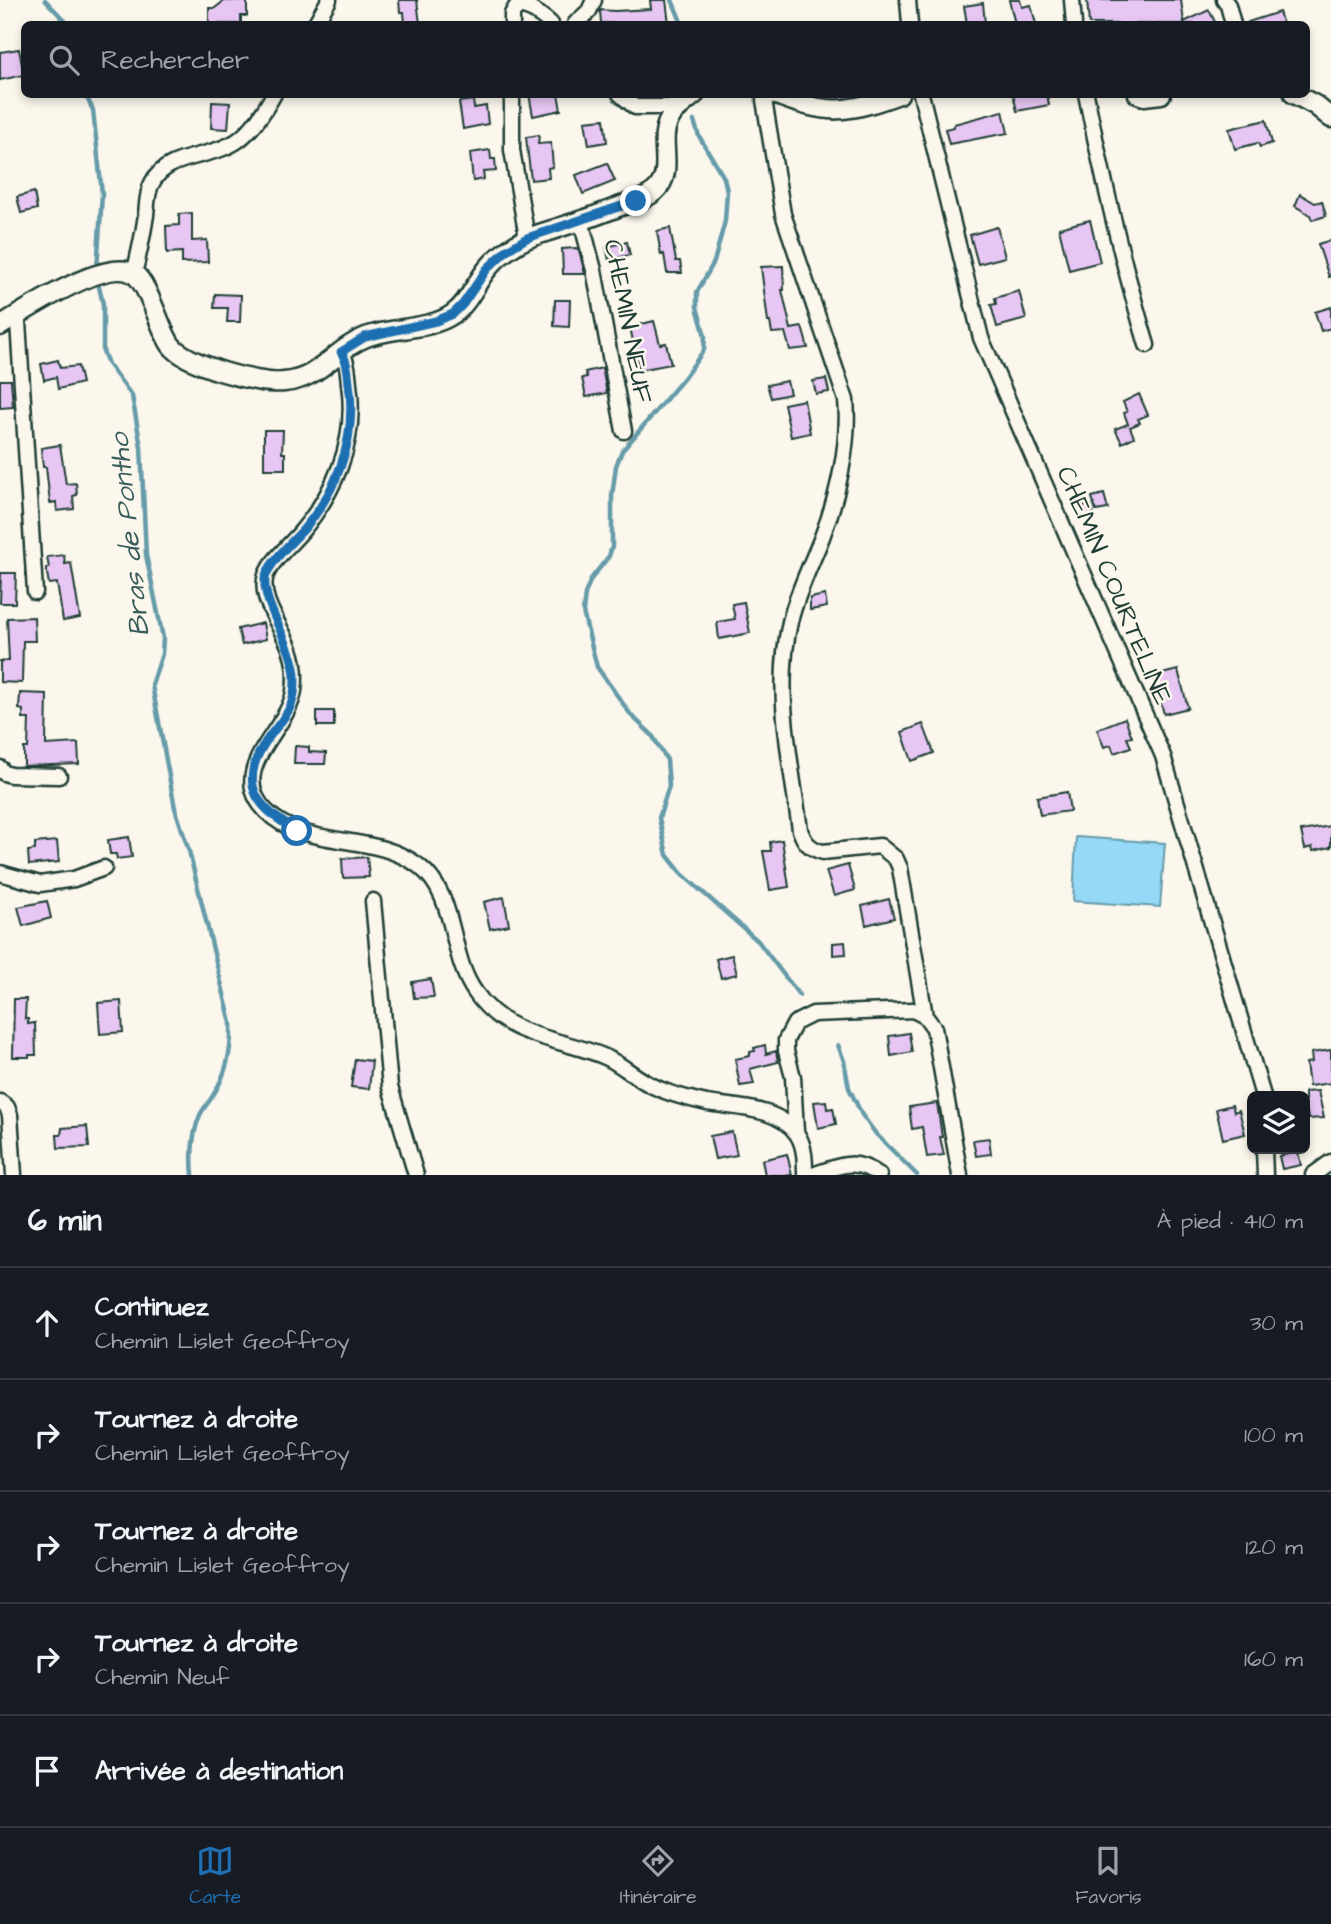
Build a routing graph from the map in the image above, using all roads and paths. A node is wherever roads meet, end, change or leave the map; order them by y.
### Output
1 (329, 0) edge
2 (594, 0) edge
3 (908, 0) edge
4 (1072, 0) edge
5 (1224, 0) edge
6 (317, 21) edge
7 (513, 21) edge
8 (548, 21) edge
9 (578, 21) edge
10 (909, 21) edge
11 (1074, 21) edge
12 (1232, 21) edge
13 (272, 98) edge
14 (512, 98) edge
15 (625, 98) edge
16 (690, 98) edge
17 (765, 98) edge
18 (786, 98) edge
19 (886, 98) edge
20 (921, 98) edge
21 (1087, 98) edge
22 (1302, 98) edge
23 (680, 107) junction
24 (1331, 118) edge
25 (581, 221) junction
26 (527, 238) junction
27 (127, 272) junction
28 (7, 322) edge
29 (1147, 345) dead end
30 (341, 352) junction
31 (624, 431) dead end
32 (35, 592) dead end
33 (0, 768) edge
34 (59, 776) dead end
35 (104, 868) dead end
36 (0, 873) edge
37 (373, 901) dead end
38 (926, 1016) junction
39 (1262, 1091) edge
40 (0, 1102) edge
41 (796, 1132) junction
42 (1264, 1154) edge
43 (1331, 1162) edge
44 (14, 1175) edge
45 (416, 1175) edge
46 (806, 1175) edge
47 (813, 1175) edge
48 (879, 1175) edge
49 (960, 1175) edge
50 (1265, 1175) edge
51 (1313, 1175) edge

1 - 6 street
2 - 9 street
3 - 10 street
4 - 11 street
5 - 12 street
7 - 8 street
13 - 27 street
14 - 26 street
15 - 23 street
16 - 23 main road, CHEMIN NEUF
17 - 38 street
18 - 19 main road
20 - 39 street, CHEMIN COURTELINE
21 - 29 street
22 - 24 main road
23 - 25 main road, CHEMIN NEUF
25 - 26 main road, CHEMIN NEUF
25 - 31 street, CHEMIN NEUF
26 - 30 main road, CHEMIN NEUF
27 - 28 main road
27 - 30 main road, CHEMIN NEUF
28 - 32 street
30 - 41 street
33 - 34 street
35 - 36 street
37 - 45 street
38 - 41 street
38 - 49 street
40 - 44 street
41 - 46 street
42 - 50 street
43 - 51 street
47 - 48 street

